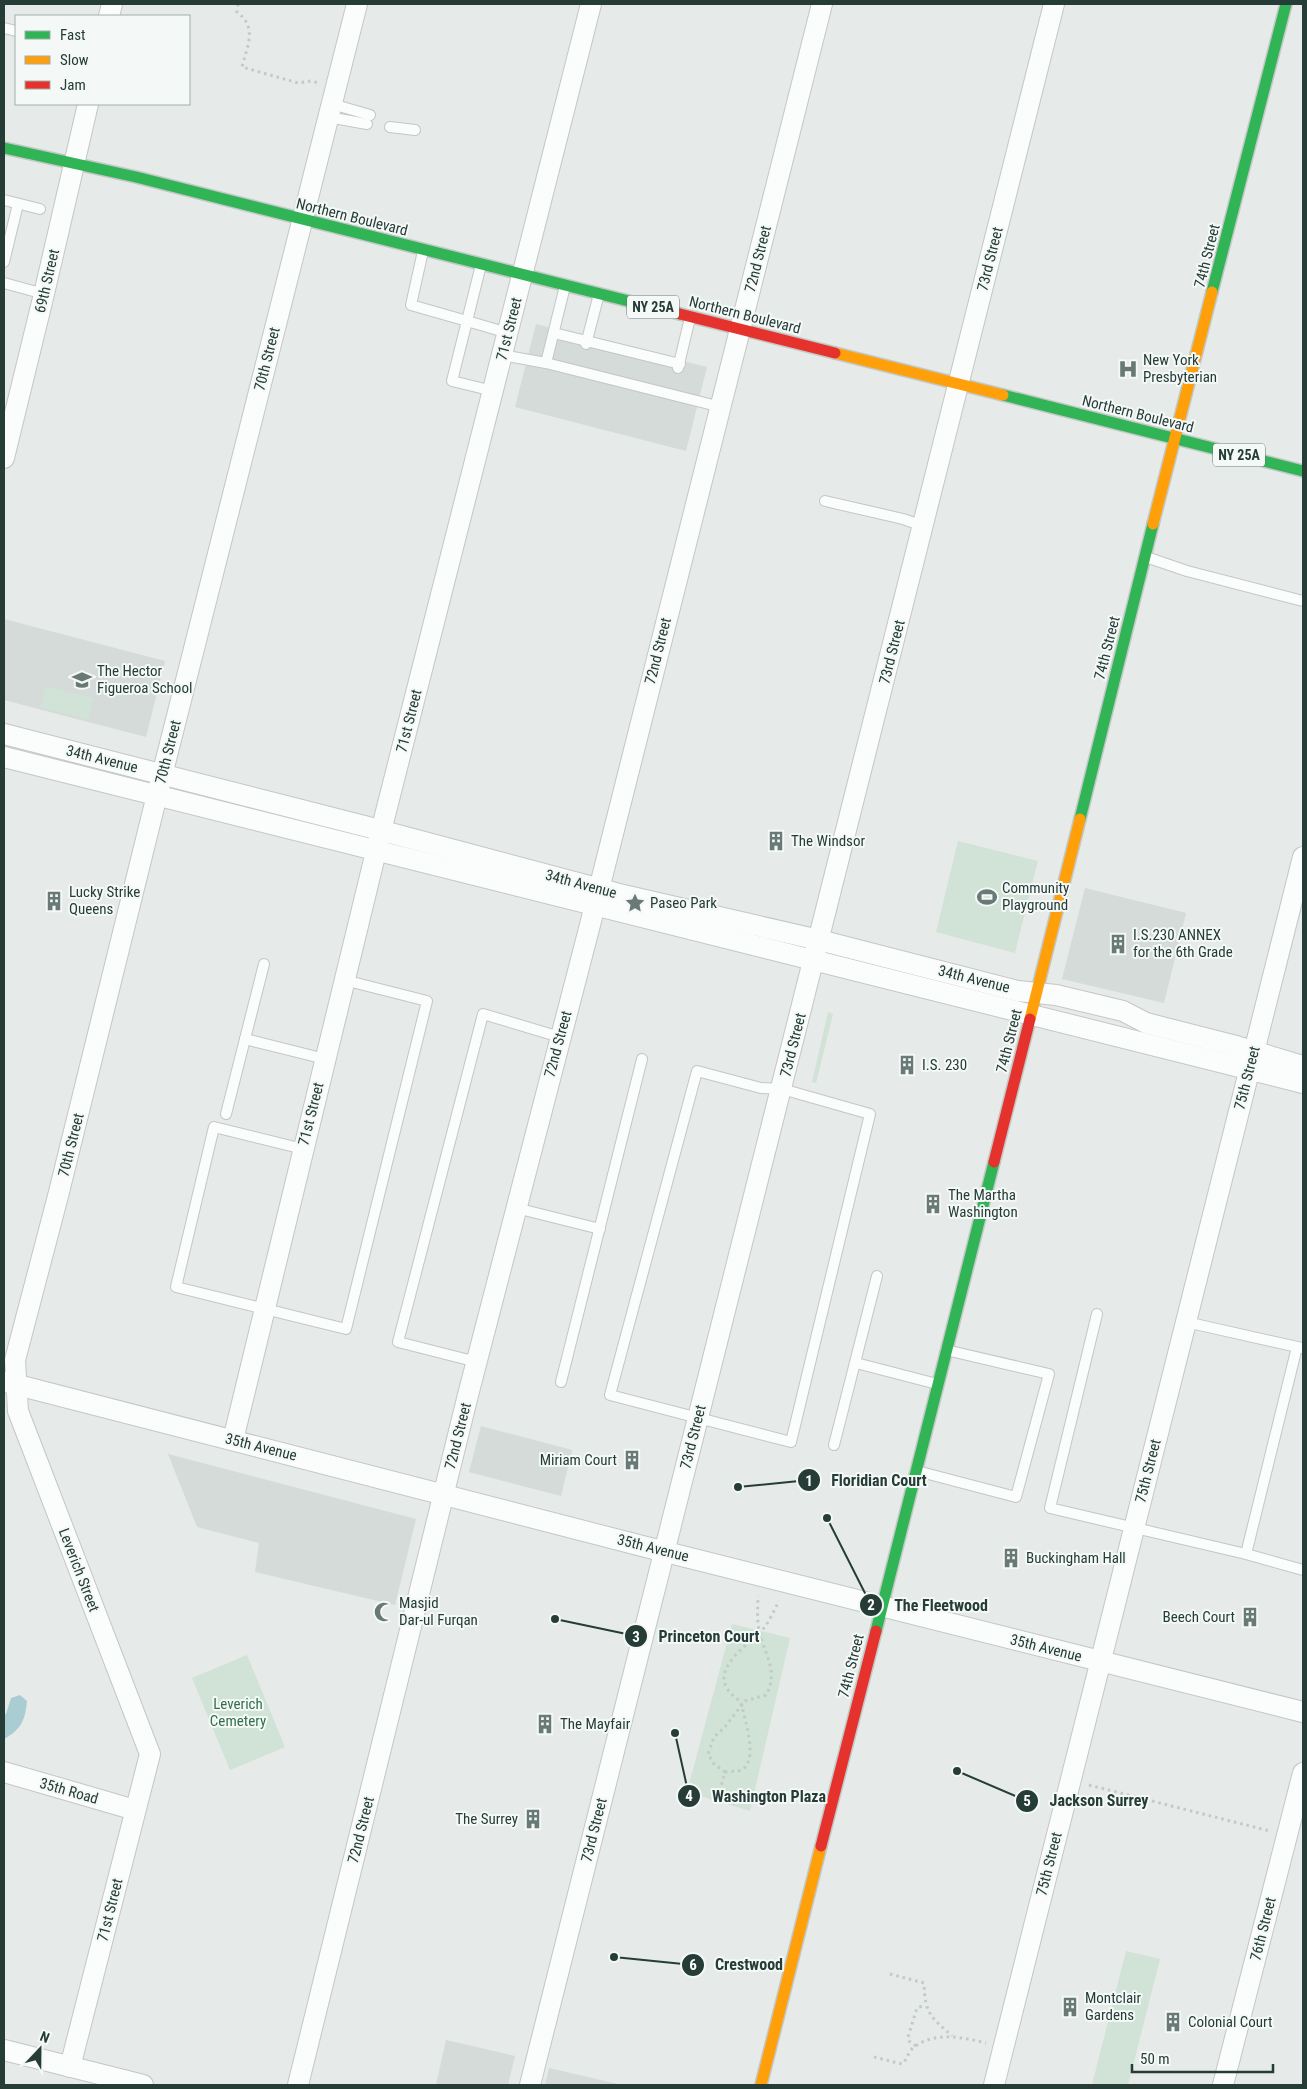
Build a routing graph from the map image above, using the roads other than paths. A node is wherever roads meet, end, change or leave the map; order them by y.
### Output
1 (357, 4) edge
2 (591, 4) edge
3 (822, 4) edge
4 (1054, 4) edge
5 (1286, 4) edge
6 (88, 105) edge
7 (330, 110) junction
8 (368, 119) dead end
9 (4, 148) edge
10 (73, 164) junction
11 (4, 200) edge
12 (18, 204) junction
13 (40, 209) dead end
14 (302, 220) junction
15 (424, 250) junction
16 (4, 262) edge
17 (481, 264) junction
18 (523, 275) junction
19 (4, 283) edge
20 (565, 285) junction
21 (44, 294) junction
22 (599, 294) junction
23 (690, 318) junction
24 (467, 321) junction
25 (741, 330) junction
26 (508, 333) junction
27 (554, 333) junction
28 (587, 342) junction
29 (502, 355) junction
30 (546, 363) junction
31 (958, 384) junction
32 (493, 391) junction
33 (721, 407) junction
34 (1176, 439) junction
35 (4, 458) edge
36 (1303, 471) edge
37 (825, 501) dead end
38 (924, 526) junction
39 (1145, 557) junction
40 (1303, 601) edge
41 (4, 734) edge
42 (4, 757) edge
43 (162, 774) junction
44 (157, 796) junction
45 (379, 840) junction
46 (1303, 857) edge
47 (597, 896) junction
48 (819, 940) junction
49 (814, 960) junction
50 (264, 964) dead end
51 (344, 980) junction
52 (1037, 992) junction
53 (1031, 1016) junction
54 (560, 1037) junction
55 (245, 1039) junction
56 (642, 1059) dead end
57 (325, 1060) junction
58 (1252, 1061) junction
59 (1303, 1066) edge
60 (1303, 1084) edge
61 (782, 1089) junction
62 (226, 1114) dead end
63 (303, 1149) junction
64 (516, 1208) junction
65 (600, 1229) junction
66 (877, 1276) dead end
67 (264, 1309) junction
68 (1097, 1314) dead end
69 (1186, 1322) junction
70 (1300, 1348) edge
71 (946, 1350) junction
72 (477, 1362) junction
73 (856, 1363) junction
74 (561, 1382) dead end
75 (10, 1383) edge
76 (938, 1384) junction
77 (698, 1417) junction
78 (233, 1440) junction
79 (834, 1445) dead end
80 (916, 1471) junction
81 (443, 1494) junction
82 (1134, 1527) junction
83 (664, 1551) junction
84 (1246, 1554) junction
85 (1303, 1570) edge
86 (882, 1606) junction
87 (1100, 1662) junction
88 (1303, 1712) edge
89 (150, 1754) joint
90 (4, 1772) edge
91 (1303, 1773) edge
92 (135, 1810) junction
93 (4, 2050) edge
94 (70, 2067) junction
95 (143, 2085) edge
96 (298, 2085) edge
97 (530, 2085) edge
98 (761, 2085) edge
99 (994, 2085) edge
100 (1223, 2085) edge

1 - 7 street, 70th Street
2 - 18 street, 71st Street
3 - 25 street, 72nd Street
4 - 31 street, 73rd Street
5 - 34 street, 74th Street
6 - 10 street, 69th Street
7 - 8 lane
7 - 14 street, 70th Street
9 - 10 street, Northern Boulevard
10 - 14 street, Northern Boulevard / NY 25A
10 - 21 street, 69th Street
11 - 12 lane
12 - 13 lane
12 - 16 lane
14 - 15 street, Northern Boulevard / NY 25A
14 - 43 street, 70th Street
15 - 17 street, Northern Boulevard / NY 25A
15 - 24 lane
17 - 18 street, Northern Boulevard / NY 25A
17 - 24 lane
18 - 20 street, Northern Boulevard / NY 25A
18 - 26 street, 71st Street
19 - 21 lane
20 - 22 street, Northern Boulevard / NY 25A
20 - 27 lane
21 - 35 street, 69th Street
22 - 23 street, Northern Boulevard / NY 25A
22 - 28 lane
23 - 25 street, Northern Boulevard / NY 25A
23 - 28 lane
24 - 26 lane
24 - 32 lane
25 - 31 street, Northern Boulevard / NY 25A
25 - 33 street, 72nd Street
26 - 29 street, 71st Street
27 - 28 lane
27 - 30 lane
29 - 30 lane
29 - 32 street, 71st Street
30 - 33 lane
31 - 34 street, Northern Boulevard / NY 25A
31 - 38 street, 73rd Street
32 - 45 street, 71st Street
33 - 47 street, 72nd Street
34 - 36 street, Northern Boulevard / NY 25A
34 - 39 street, 74th Street
37 - 38 lane
38 - 48 street, 73rd Street
39 - 40 lane
39 - 52 street, 74th Street
41 - 43 street, 34th Avenue
42 - 44 street, 34th Avenue
43 - 44 street, 70th Street
43 - 45 street, 34th Avenue
44 - 45 street, 34th Avenue
44 - 75 street, 70th Street
45 - 47 street, 34th Avenue
45 - 51 street, 71st Street
46 - 58 street, 75th Street
47 - 48 street, 34th Avenue
47 - 49 street, 34th Avenue
47 - 54 street, 72nd Street
48 - 49 street, 73rd Street
48 - 52 street, 34th Avenue
49 - 53 street, 34th Avenue
49 - 61 street, 73rd Street
50 - 55 lane
51 - 57 street, 71st Street
51 - 67 lane
52 - 53 street, 74th Street
52 - 58 street, 34th Avenue
53 - 58 street, 34th Avenue
53 - 71 street, 74th Street
54 - 64 street, 72nd Street
54 - 72 lane
55 - 57 lane
55 - 62 lane
56 - 65 lane
57 - 63 street, 71st Street
58 - 59 street, 34th Avenue
58 - 60 street, 34th Avenue
58 - 69 street, 75th Street
61 - 77 street, 73rd Street
61 - 77 lane
61 - 77 lane
63 - 67 street, 71st Street
63 - 67 lane
64 - 65 lane
64 - 72 street, 72nd Street
65 - 74 lane
66 - 73 lane
67 - 78 street, 71st Street
68 - 82 lane
69 - 70 lane
69 - 82 street, 75th Street
70 - 84 lane
71 - 76 street, 74th Street
71 - 80 lane
72 - 81 street, 72nd Street
73 - 76 lane
73 - 79 lane
75 - 78 street, 35th Avenue
75 - 89 street, Leverich Street
76 - 80 street, 74th Street
77 - 83 street, 73rd Street
78 - 81 street, 35th Avenue
80 - 86 street, 74th Street
81 - 83 street, 35th Avenue
81 - 96 street, 72nd Street
82 - 84 lane
82 - 87 street, 75th Street
83 - 86 street, 35th Avenue
83 - 97 street, 73rd Street
84 - 85 lane
86 - 87 street, 35th Avenue
86 - 98 street, 74th Street
87 - 88 street, 35th Avenue
87 - 99 street, 75th Street
89 - 92 street, 71st Street
90 - 92 street, 35th Road
91 - 100 street, 76th Street
92 - 94 street, 71st Street
93 - 94 street
94 - 95 street

